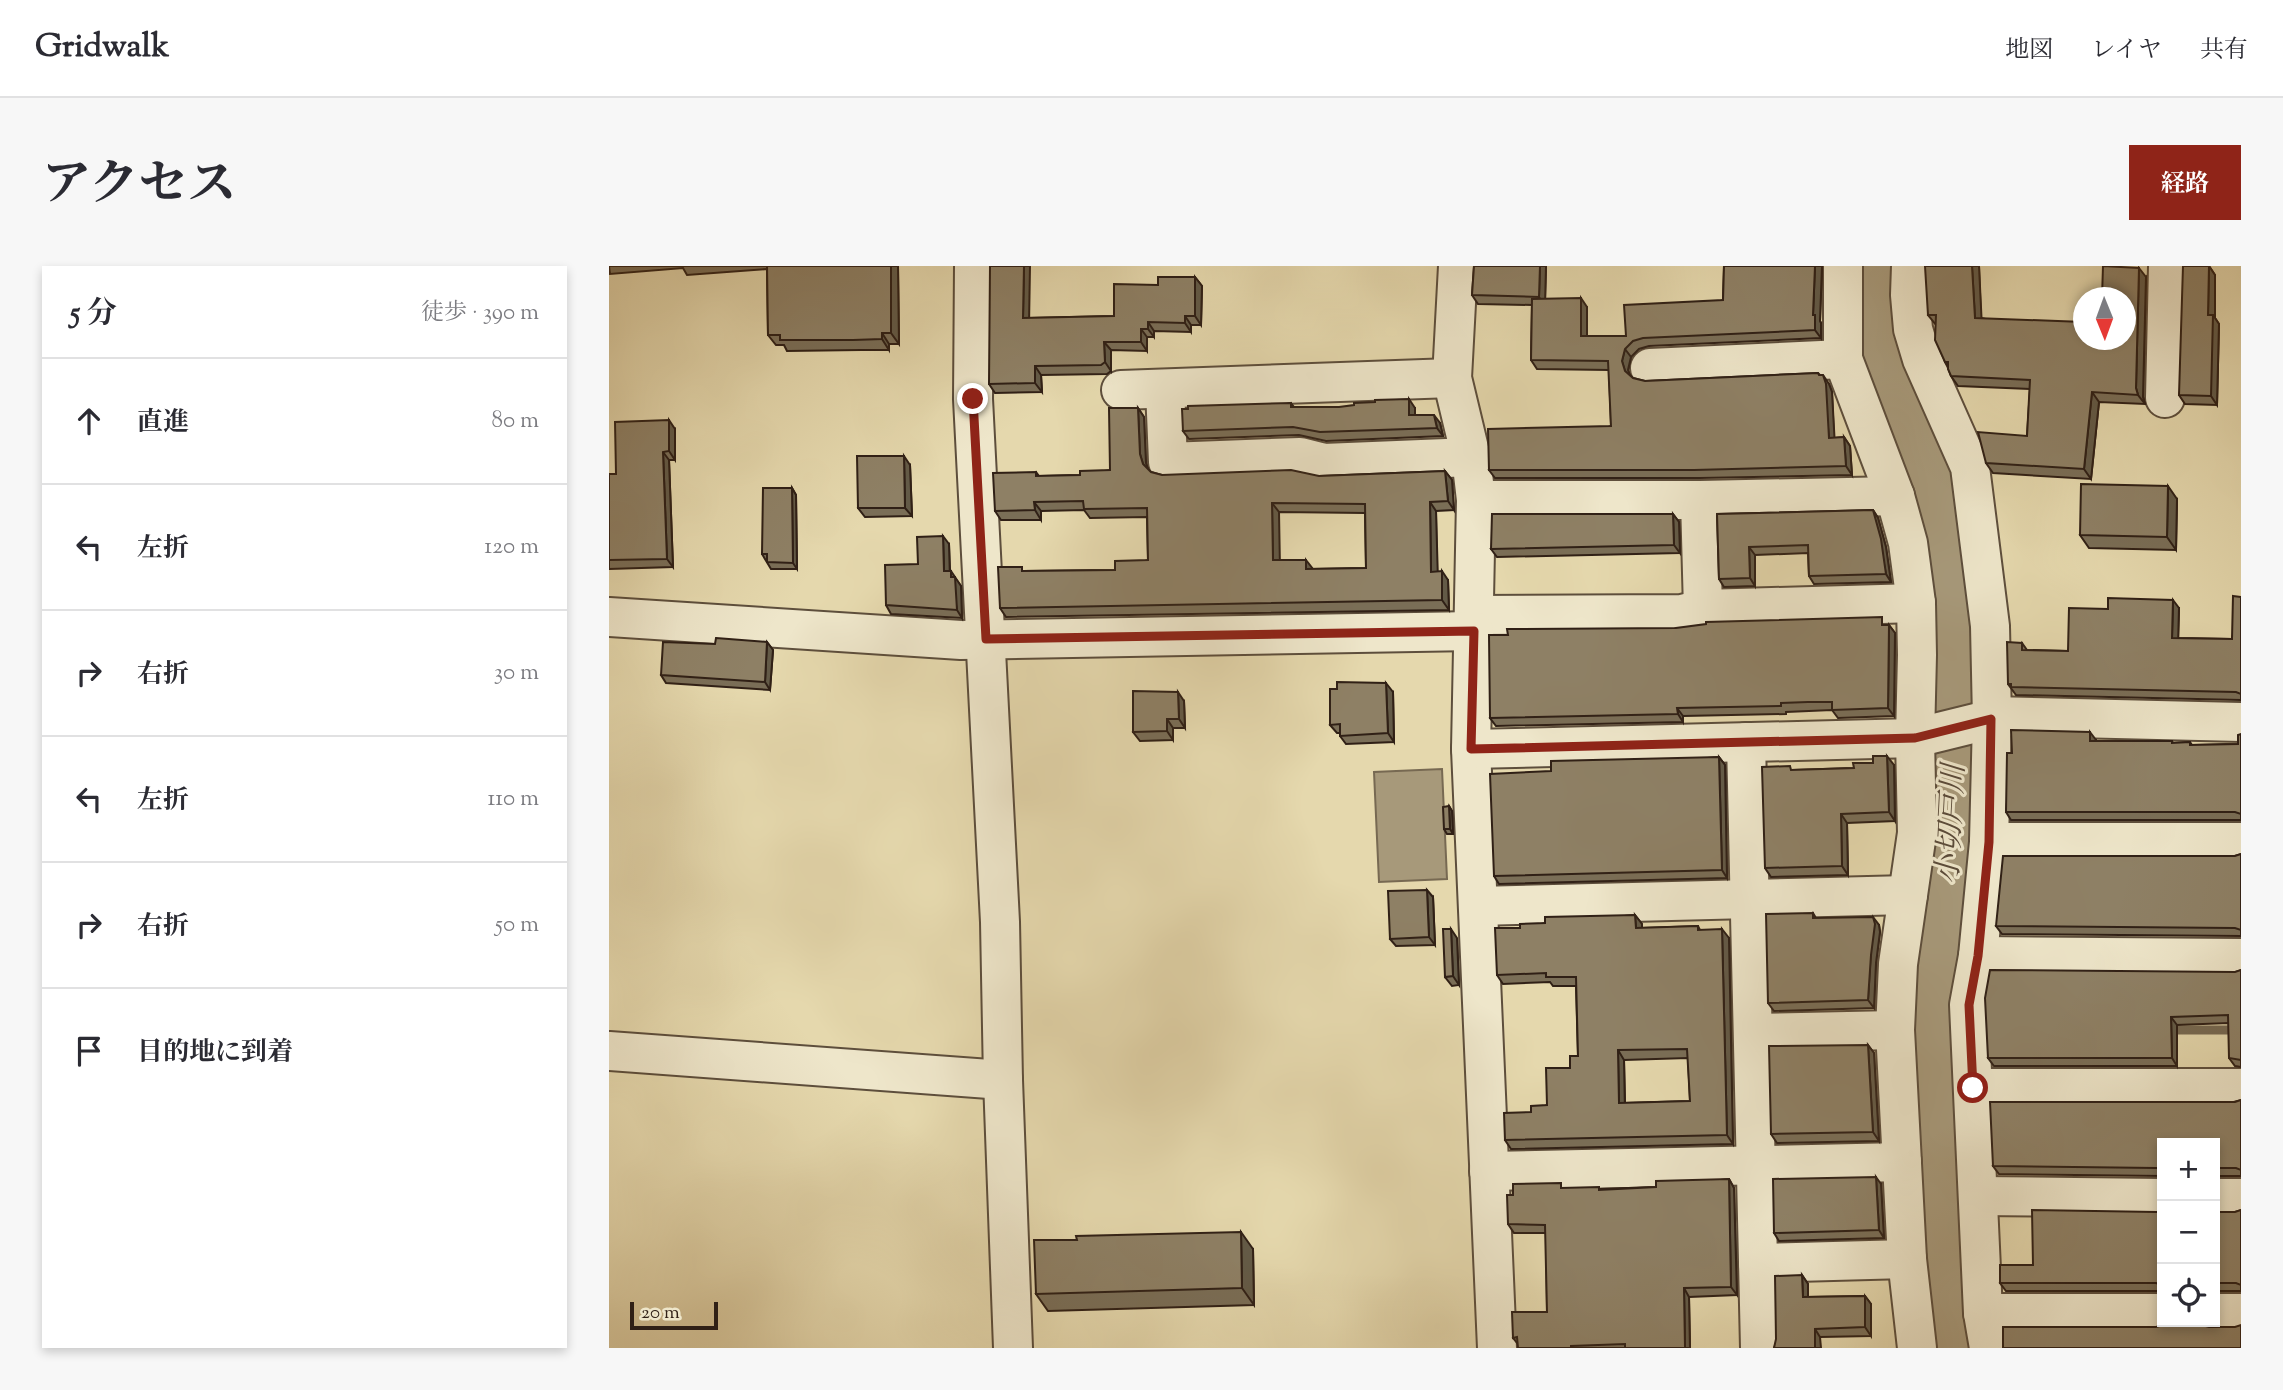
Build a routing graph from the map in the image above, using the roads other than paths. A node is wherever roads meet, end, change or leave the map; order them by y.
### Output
1 (974, 266) edge
2 (1458, 266) edge
3 (1843, 266) edge
4 (1910, 266) edge
5 (2168, 266) edge
6 (1843, 359) junction
7 (1650, 368) dead end
8 (1452, 378) junction
9 (1165, 389) junction
10 (1121, 390) dead end
11 (2165, 398) dead end
12 (1471, 457) junction
13 (1895, 496) junction
14 (1476, 500) junction
15 (1700, 500) junction
16 (1916, 603) junction
17 (1703, 608) junction
18 (609, 617) edge
19 (1474, 623) junction
20 (986, 639) junction
21 (1989, 718) junction
22 (2241, 722) edge
23 (1921, 737) junction
24 (1746, 742) junction
25 (1471, 749) junction
26 (1989, 842) junction
27 (2241, 842) edge
28 (1908, 895) junction
29 (1750, 898) junction
30 (1478, 906) junction
31 (1978, 956) junction
32 (2241, 958) edge
33 (1895, 1030) junction
34 (1753, 1033) junction
35 (609, 1051) edge
36 (1003, 1080) junction
37 (1973, 1088) junction
38 (2241, 1088) edge
39 (1902, 1162) junction
40 (1756, 1165) junction
41 (1489, 1171) junction
42 (1978, 1196) junction
43 (2157, 1198) edge
44 (2220, 1198) edge
45 (2241, 1198) edge
46 (1907, 1259) junction
47 (1758, 1263) junction
48 (2157, 1313) edge
49 (2220, 1313) edge
50 (2241, 1313) edge
51 (1986, 1330) edge
52 (1013, 1348) edge
53 (1497, 1348) edge
54 (1760, 1348) edge
55 (1917, 1348) edge

1 - 20 street
2 - 8 street
3 - 6 street
4 - 21 street
5 - 11 street
6 - 7 street
6 - 13 street
8 - 9 street
8 - 12 street
9 - 10 street
9 - 12 street
12 - 14 street
13 - 15 street
13 - 16 street
14 - 15 street
14 - 19 street
15 - 17 street
16 - 17 street
16 - 23 street
17 - 19 street
18 - 20 street
19 - 20 street
19 - 25 street
20 - 36 street
21 - 22 street
21 - 23 street
21 - 26 street
23 - 24 street
23 - 28 street
24 - 25 street
24 - 29 street
25 - 30 street
26 - 27 street
26 - 31 street
28 - 29 street
28 - 33 street
29 - 30 street
29 - 34 street
30 - 41 street
31 - 32 street
31 - 37 street
33 - 34 street
33 - 39 street
34 - 40 street
35 - 36 street
36 - 52 street
37 - 38 street
37 - 42 street
39 - 40 street
39 - 46 street
40 - 41 street
40 - 47 street
41 - 53 street
42 - 43 street
42 - 51 street
44 - 45 street
46 - 47 street
46 - 55 street
47 - 54 street
48 - 51 street
49 - 50 street

